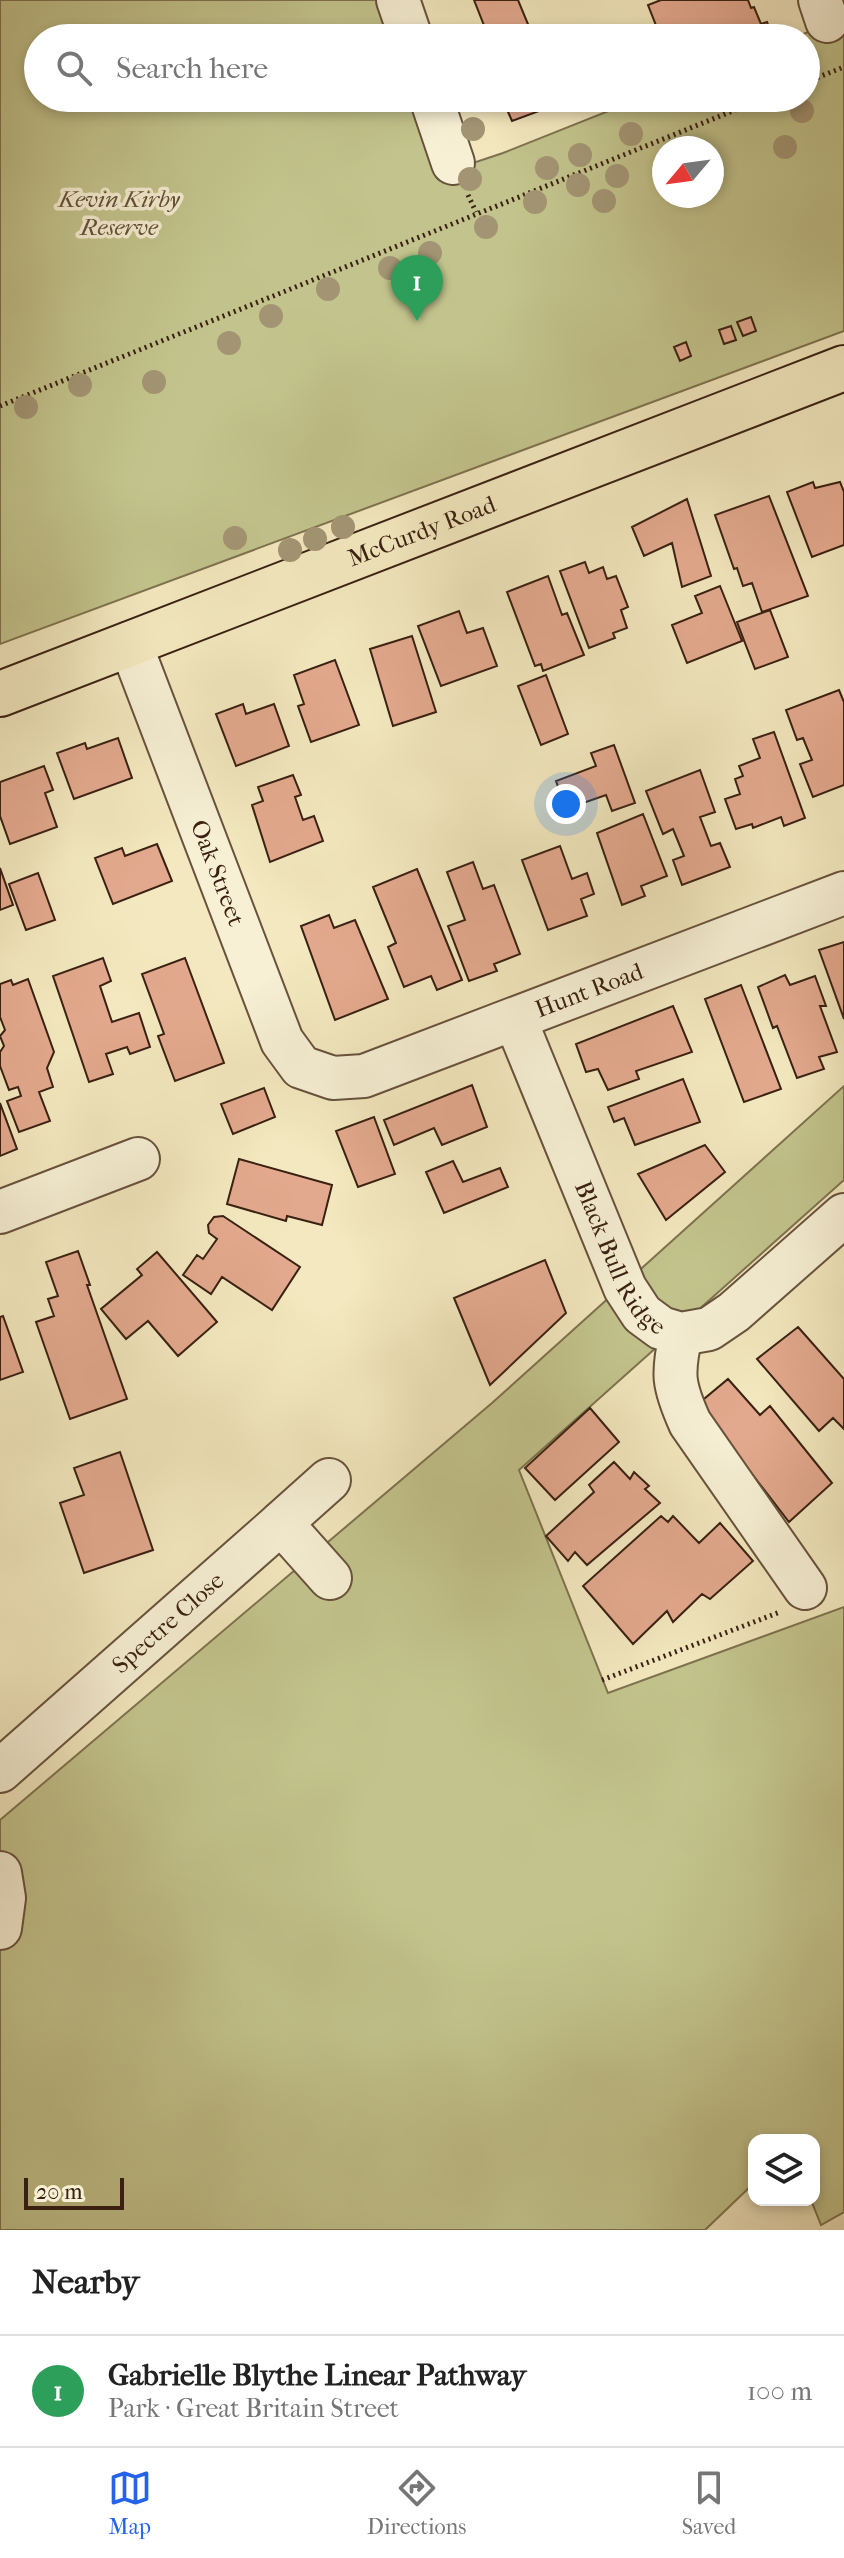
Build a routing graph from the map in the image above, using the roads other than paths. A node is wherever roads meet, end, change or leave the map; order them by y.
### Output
1 (398, 0) edge
2 (406, 24) edge
3 (436, 112) edge
4 (453, 163) dead end
5 (844, 368) edge
6 (130, 643) junction
7 (0, 694) edge
8 (844, 893) edge
9 (515, 1019) junction
10 (333, 1078) joint
11 (138, 1159) dead end
12 (0, 1212) edge
13 (844, 1215) edge
14 (681, 1334) junction
15 (329, 1480) dead end
16 (281, 1523) junction
17 (330, 1578) dead end
18 (794, 1599) road end
19 (0, 1771) edge
20 (0, 1873) edge
21 (0, 1928) edge

1 - 2 street
3 - 4 street
5 - 6 main road, McCurdy Road
6 - 7 main road, McCurdy Road
6 - 10 street, Oak Street
8 - 9 street, Hunt Road
9 - 10 street, Hunt Road
9 - 14 street, Black Bull Ridge
11 - 12 street
13 - 14 street, Black Bull Ridge
14 - 18 street
15 - 16 street, Spectre Close
16 - 17 street
16 - 19 street, Spectre Close
20 - 21 street

